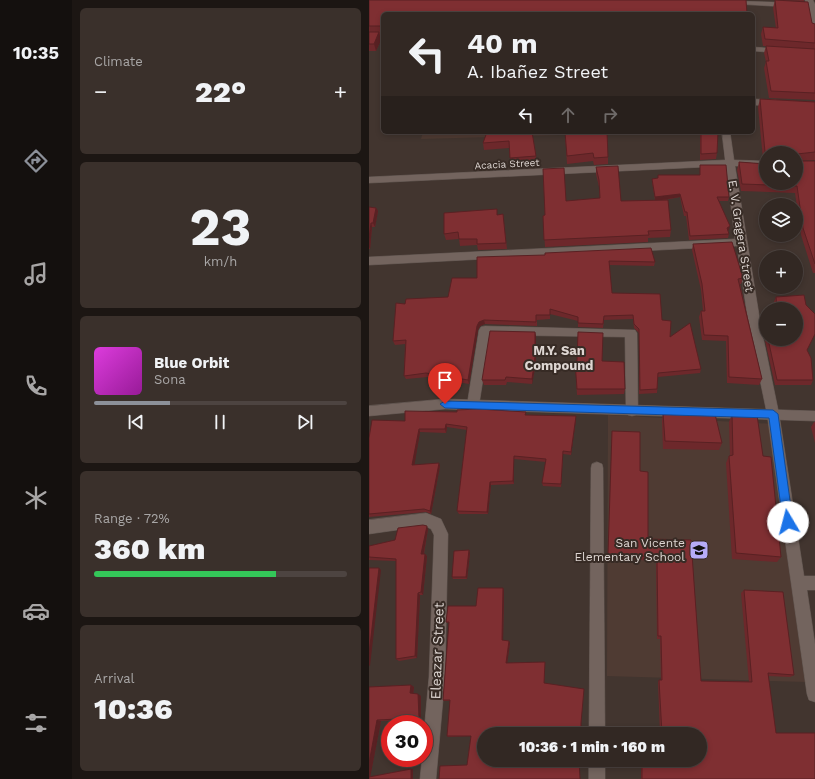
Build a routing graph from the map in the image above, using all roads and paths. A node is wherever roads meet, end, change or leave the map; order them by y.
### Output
1 (699, 0) edge
2 (811, 4) edge
3 (815, 30) edge
4 (369, 36) edge
5 (381, 36) edge
6 (755, 49) edge
7 (792, 52) edge
8 (755, 102) edge
9 (784, 104) edge
10 (726, 134) edge
11 (730, 163) junction
12 (759, 164) edge
13 (369, 180) edge
14 (741, 242) junction
15 (369, 261) edge
16 (473, 405) junction
17 (369, 411) edge
18 (631, 411) junction
19 (773, 414) junction
20 (815, 416) edge
21 (597, 468) dead end
22 (369, 527) edge
23 (797, 583) junction
24 (815, 583) edge
25 (815, 694) edge
26 (597, 727) edge
27 (597, 767) edge
28 (428, 779) edge
29 (597, 779) edge

1 - 2 street
2 - 3 street
4 - 5 street
6 - 7 street
8 - 9 street
10 - 11 street, E. V. Gragera Street
11 - 12 street, Acacia Street
11 - 13 street, Acacia Street
11 - 14 street, E. V. Gragera Street
14 - 15 street
14 - 19 street, E. V. Gragera Street
16 - 17 street
16 - 18 street
16 - 18 street
18 - 19 street
19 - 20 street
19 - 23 street, E. V. Gragera Street
21 - 26 street
22 - 28 street, Eleazar Street
23 - 24 street
23 - 25 street, E. V. Gragera Street
27 - 29 street

